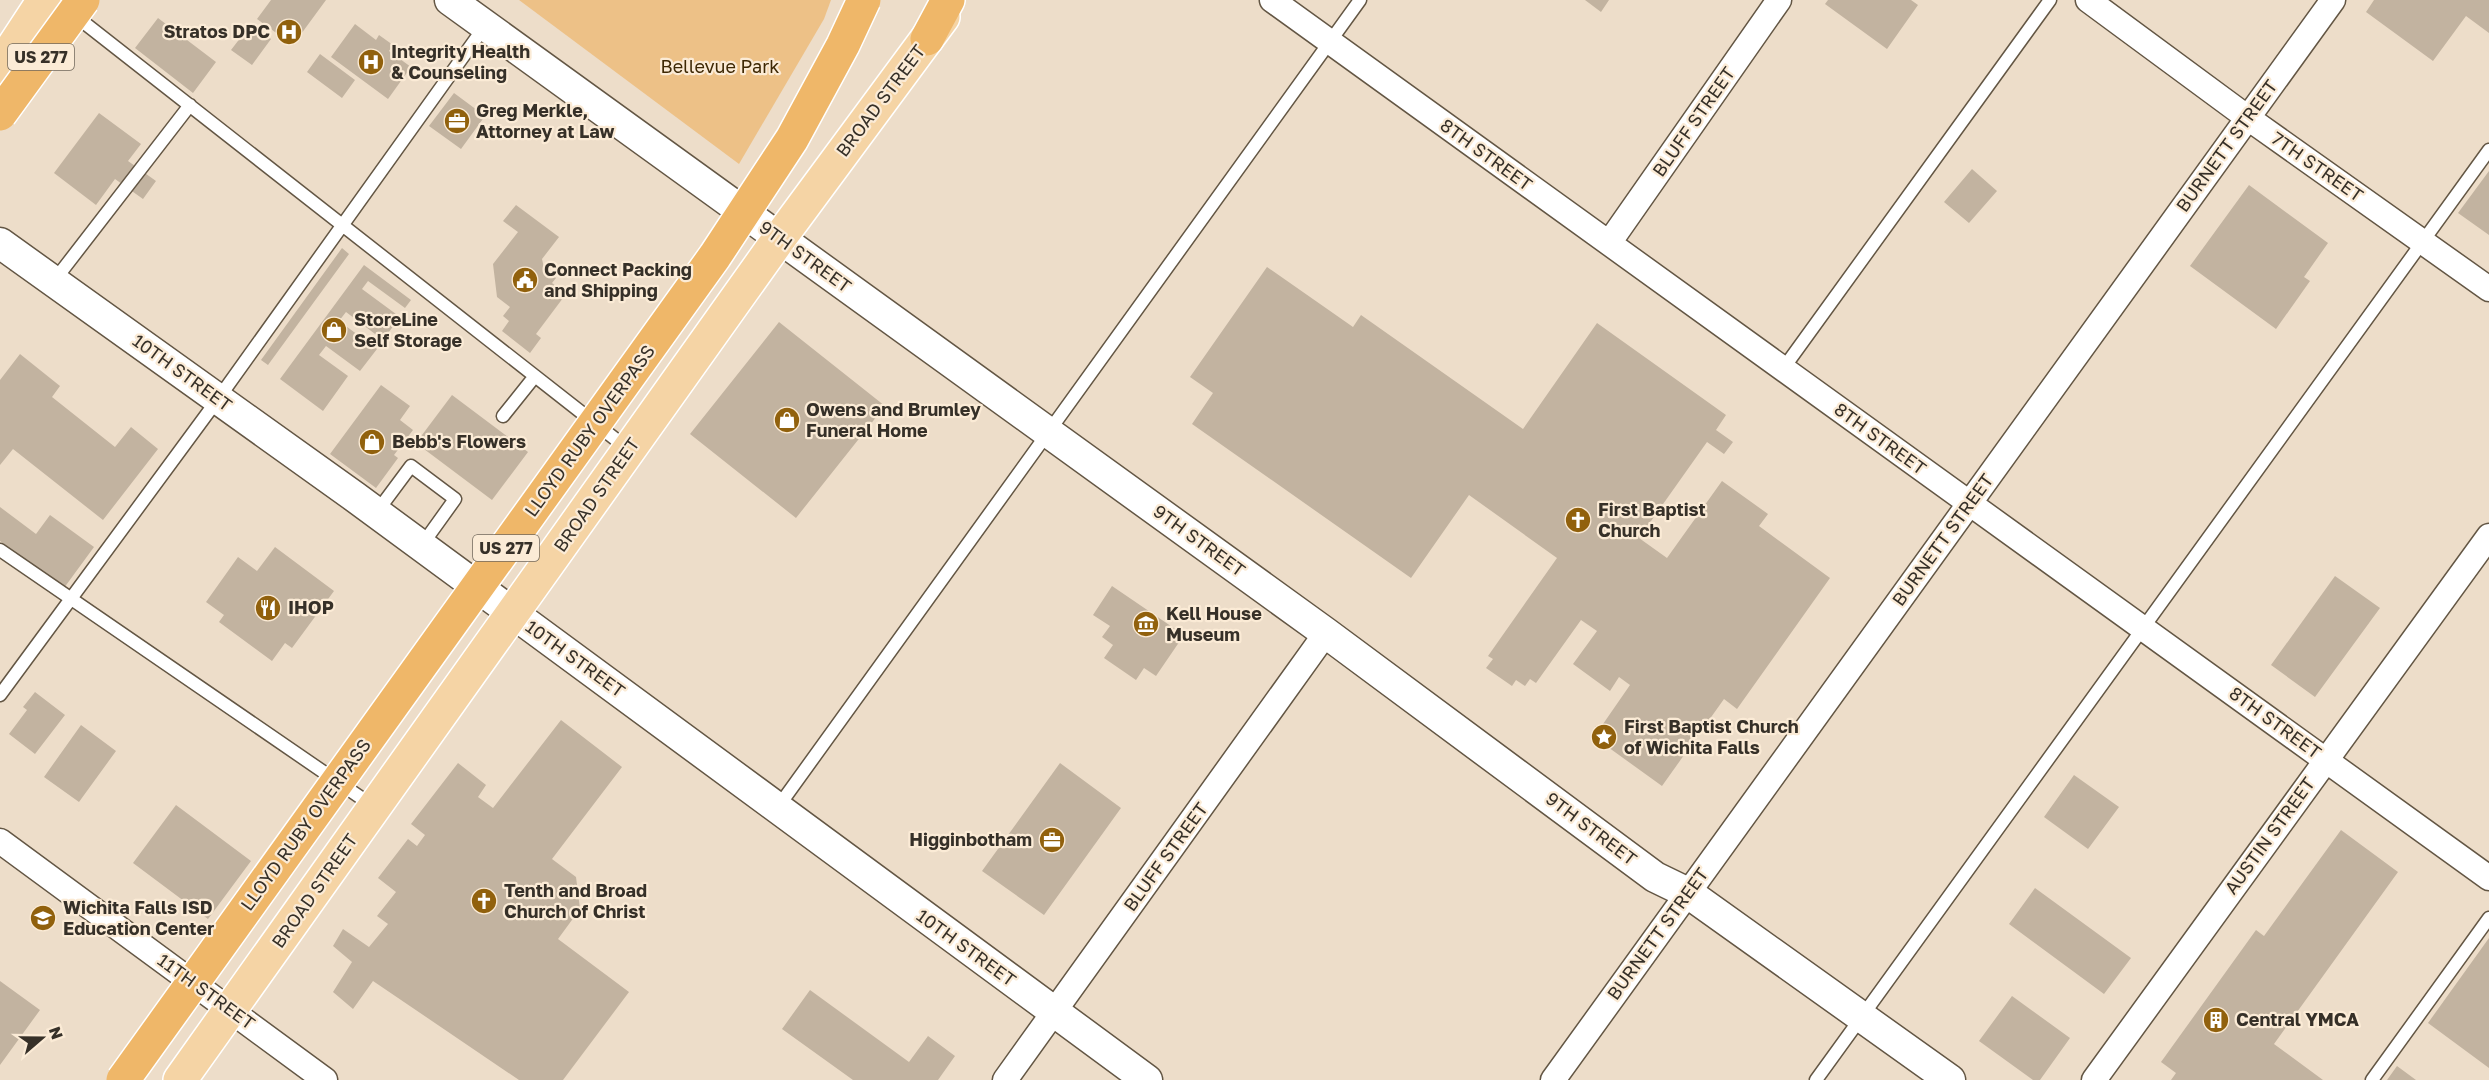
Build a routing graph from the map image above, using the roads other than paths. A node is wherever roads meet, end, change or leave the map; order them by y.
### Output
1 (450, 0) edge
2 (864, 0) edge
3 (948, 0) edge
4 (955, 0) edge
5 (1272, 0) edge
6 (1360, 0) edge
7 (1779, 0) edge
8 (2050, 0) edge
9 (2088, 0) edge
10 (2333, 0) edge
11 (64, 2) edge
12 (485, 26) junction
13 (927, 39) junction
14 (1330, 42) junction
15 (0, 67) edge
16 (190, 105) junction
17 (0, 114) edge
18 (2248, 118) junction
19 (2489, 150) edge
20 (342, 225) junction
21 (779, 239) junction
22 (2421, 241) junction
23 (0, 243) edge
24 (1608, 243) junction
25 (54, 281) junction
26 (2489, 289) edge
27 (1783, 369) junction
28 (536, 376) junction
29 (218, 399) junction
30 (503, 416) dead end
31 (1048, 433) junction
32 (629, 449) junction
33 (1969, 503) junction
34 (376, 513) junction
35 (2489, 536) edge
36 (421, 546) junction
37 (0, 550) edge
38 (71, 598) junction
39 (512, 613) junction
40 (2142, 628) junction
41 (1326, 633) junction
42 (0, 694) edge
43 (2325, 760) junction
44 (374, 807) junction
45 (777, 809) junction
46 (0, 841) edge
47 (2489, 878) edge
48 (1688, 893) junction
49 (2489, 918) edge
50 (230, 1009) junction
51 (1053, 1012) junction
52 (1861, 1018) junction
53 (123, 1080) edge
54 (180, 1080) edge
55 (325, 1080) edge
56 (1005, 1080) edge
57 (1147, 1080) edge
58 (1553, 1080) edge
59 (1816, 1080) edge
60 (1950, 1080) edge
61 (2094, 1080) edge
62 (2372, 1080) edge

1 - 12 street, 9TH STREET
2 - 53 highway, LLOYD RUBY OVERPASS / US 277, bridge
3 - 13 highway
4 - 13 main road, BROAD STREET
5 - 14 street, 8TH STREET
6 - 14 lane
7 - 24 street, BLUFF STREET
8 - 27 lane
9 - 18 street, 7TH STREET
10 - 18 street, BURNETT STREET
11 - 15 main road
11 - 16 lane
11 - 17 highway, US 277, bridge
12 - 20 lane
12 - 21 street, 9TH STREET
13 - 21 main road, BROAD STREET
14 - 24 street, 8TH STREET
14 - 31 lane
16 - 20 lane
16 - 25 lane
18 - 22 street, 7TH STREET
18 - 33 street, BURNETT STREET
19 - 22 lane
20 - 28 lane
20 - 29 lane
21 - 31 street, 9TH STREET
21 - 32 main road, BROAD STREET
22 - 26 street, 7TH STREET
22 - 40 lane
23 - 25 street, 10TH STREET
24 - 27 street, 8TH STREET
25 - 29 street, 10TH STREET
27 - 33 street, 8TH STREET
28 - 30 lane
28 - 32 lane
29 - 34 street, 10TH STREET
29 - 38 lane
31 - 41 street, 9TH STREET
31 - 45 lane
32 - 39 main road, BROAD STREET
33 - 40 street, 8TH STREET
33 - 48 street, BURNETT STREET
34 - 36 street, 10TH STREET
34 - 36 lane
35 - 43 street, AUSTIN STREET
36 - 39 street, 10TH STREET
37 - 38 lane
38 - 42 lane
38 - 44 lane
39 - 44 main road, BROAD STREET
39 - 45 street, 10TH STREET
40 - 43 street, 8TH STREET
40 - 52 lane
41 - 48 street, 9TH STREET
41 - 51 street, BLUFF STREET
43 - 47 street, 8TH STREET
43 - 61 street, AUSTIN STREET
44 - 50 main road, BROAD STREET
45 - 51 street, 10TH STREET
46 - 50 street, 11TH STREET
48 - 52 street, 9TH STREET
48 - 58 street, BURNETT STREET
49 - 62 lane
50 - 54 main road, BROAD STREET
50 - 55 street, 11TH STREET
51 - 56 street, BLUFF STREET
51 - 57 street, 10TH STREET
52 - 59 lane
52 - 60 street, 9TH STREET

